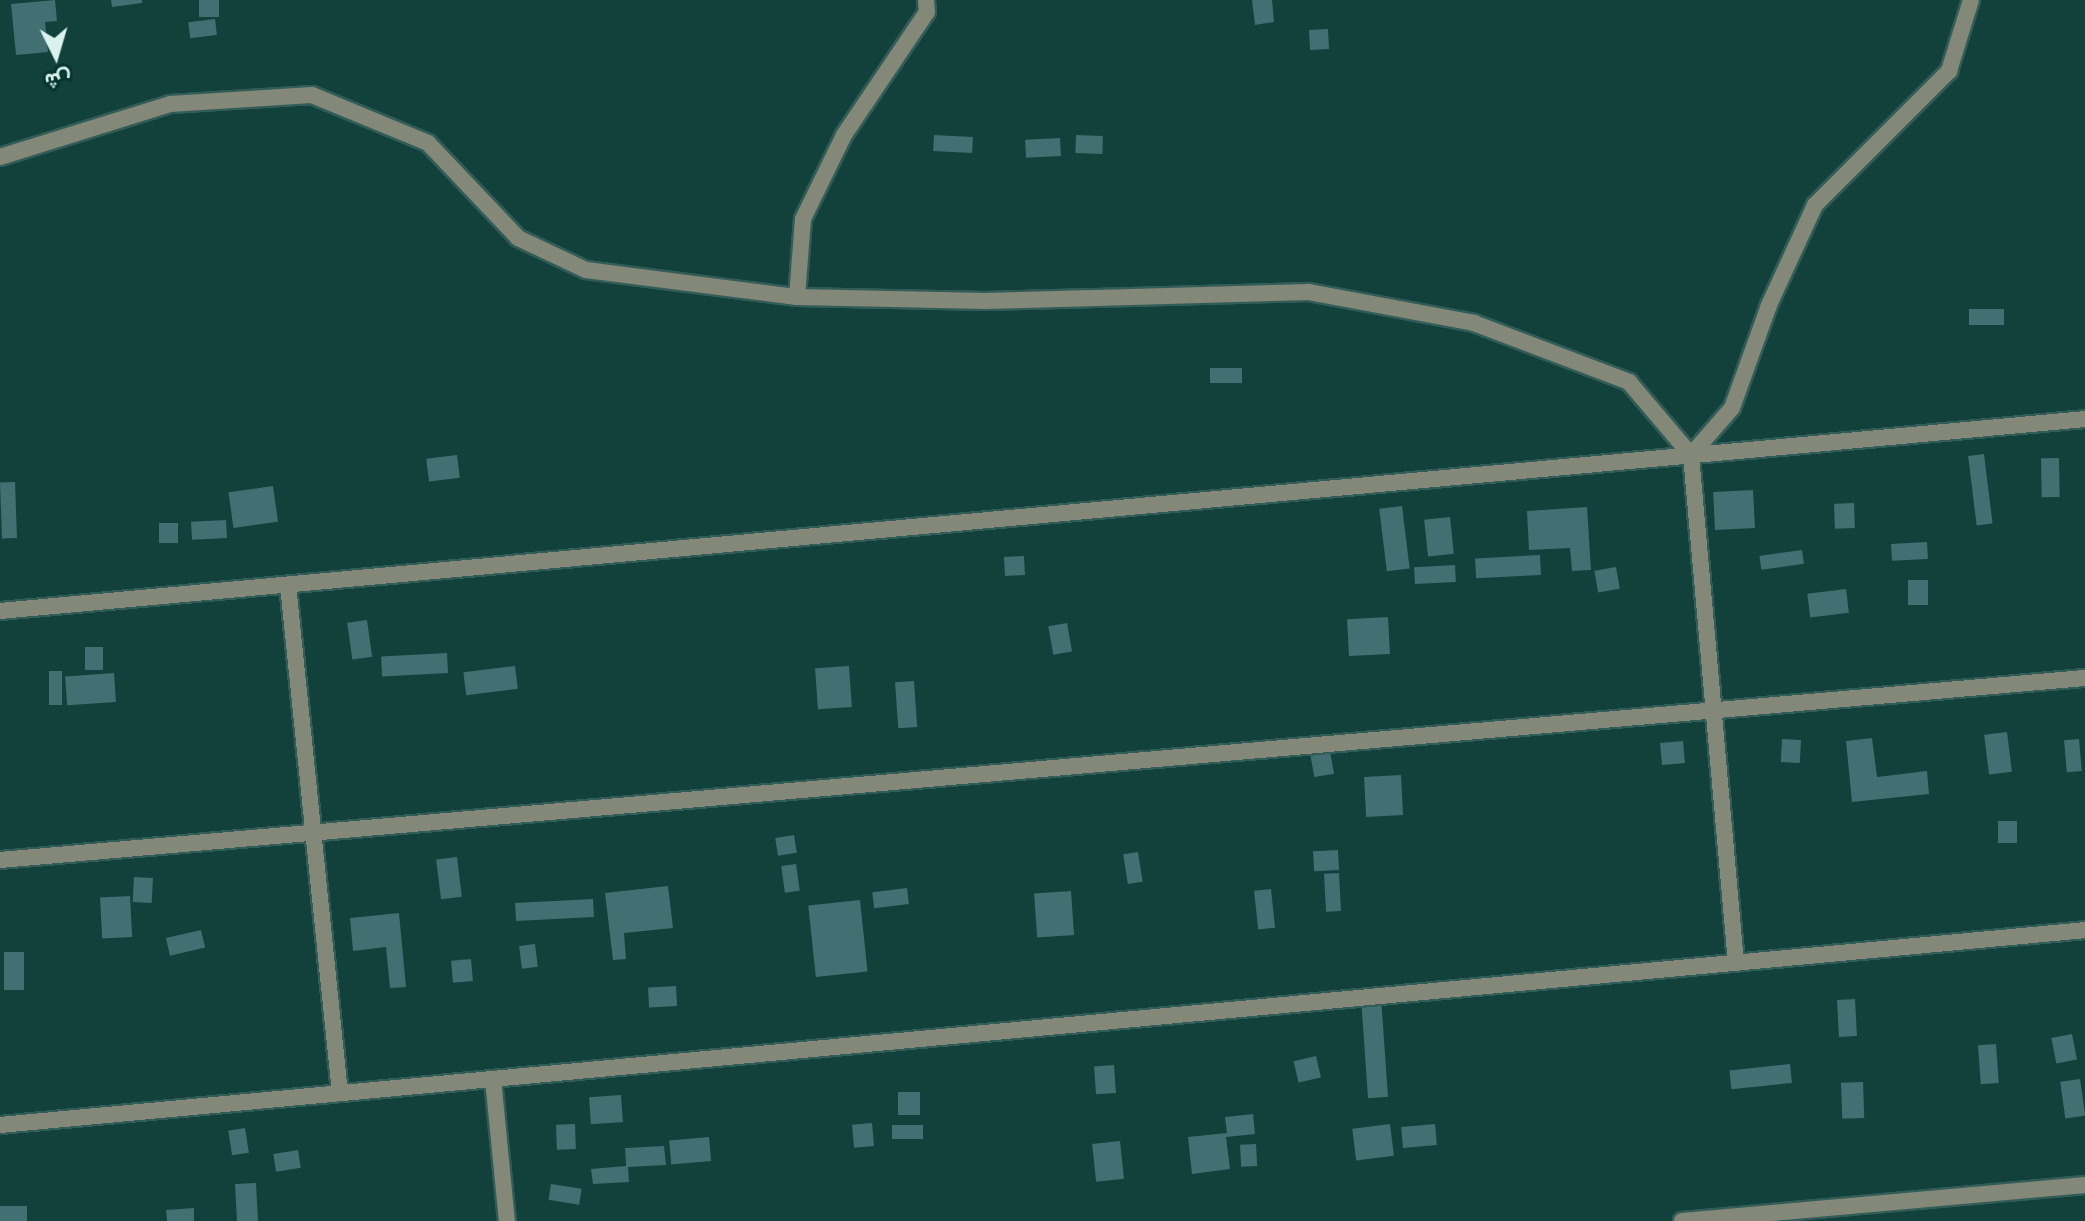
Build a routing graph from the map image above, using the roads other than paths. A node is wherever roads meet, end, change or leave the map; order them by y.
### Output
1 (926, 0) edge
2 (1971, 0) edge
3 (0, 157) edge
4 (797, 297) junction
5 (2085, 419) edge
6 (1691, 455) junction
7 (288, 585) junction
8 (0, 611) edge
9 (2085, 678) edge
10 (1714, 710) junction
11 (313, 833) junction
12 (0, 860) edge
13 (2085, 930) edge
14 (1736, 963) junction
15 (493, 1079) junction
16 (340, 1093) junction
17 (0, 1125) edge
18 (2085, 1185) edge
19 (507, 1221) edge
20 (1682, 1221) edge

1 - 4 street
2 - 6 street
3 - 4 street
4 - 6 street
5 - 6 street
6 - 7 street
6 - 10 street
7 - 8 street
7 - 11 street
9 - 10 street
10 - 11 street
10 - 14 street
11 - 12 street
11 - 16 street
13 - 14 street
14 - 15 street
15 - 16 street
15 - 19 street
16 - 17 street
18 - 20 street

